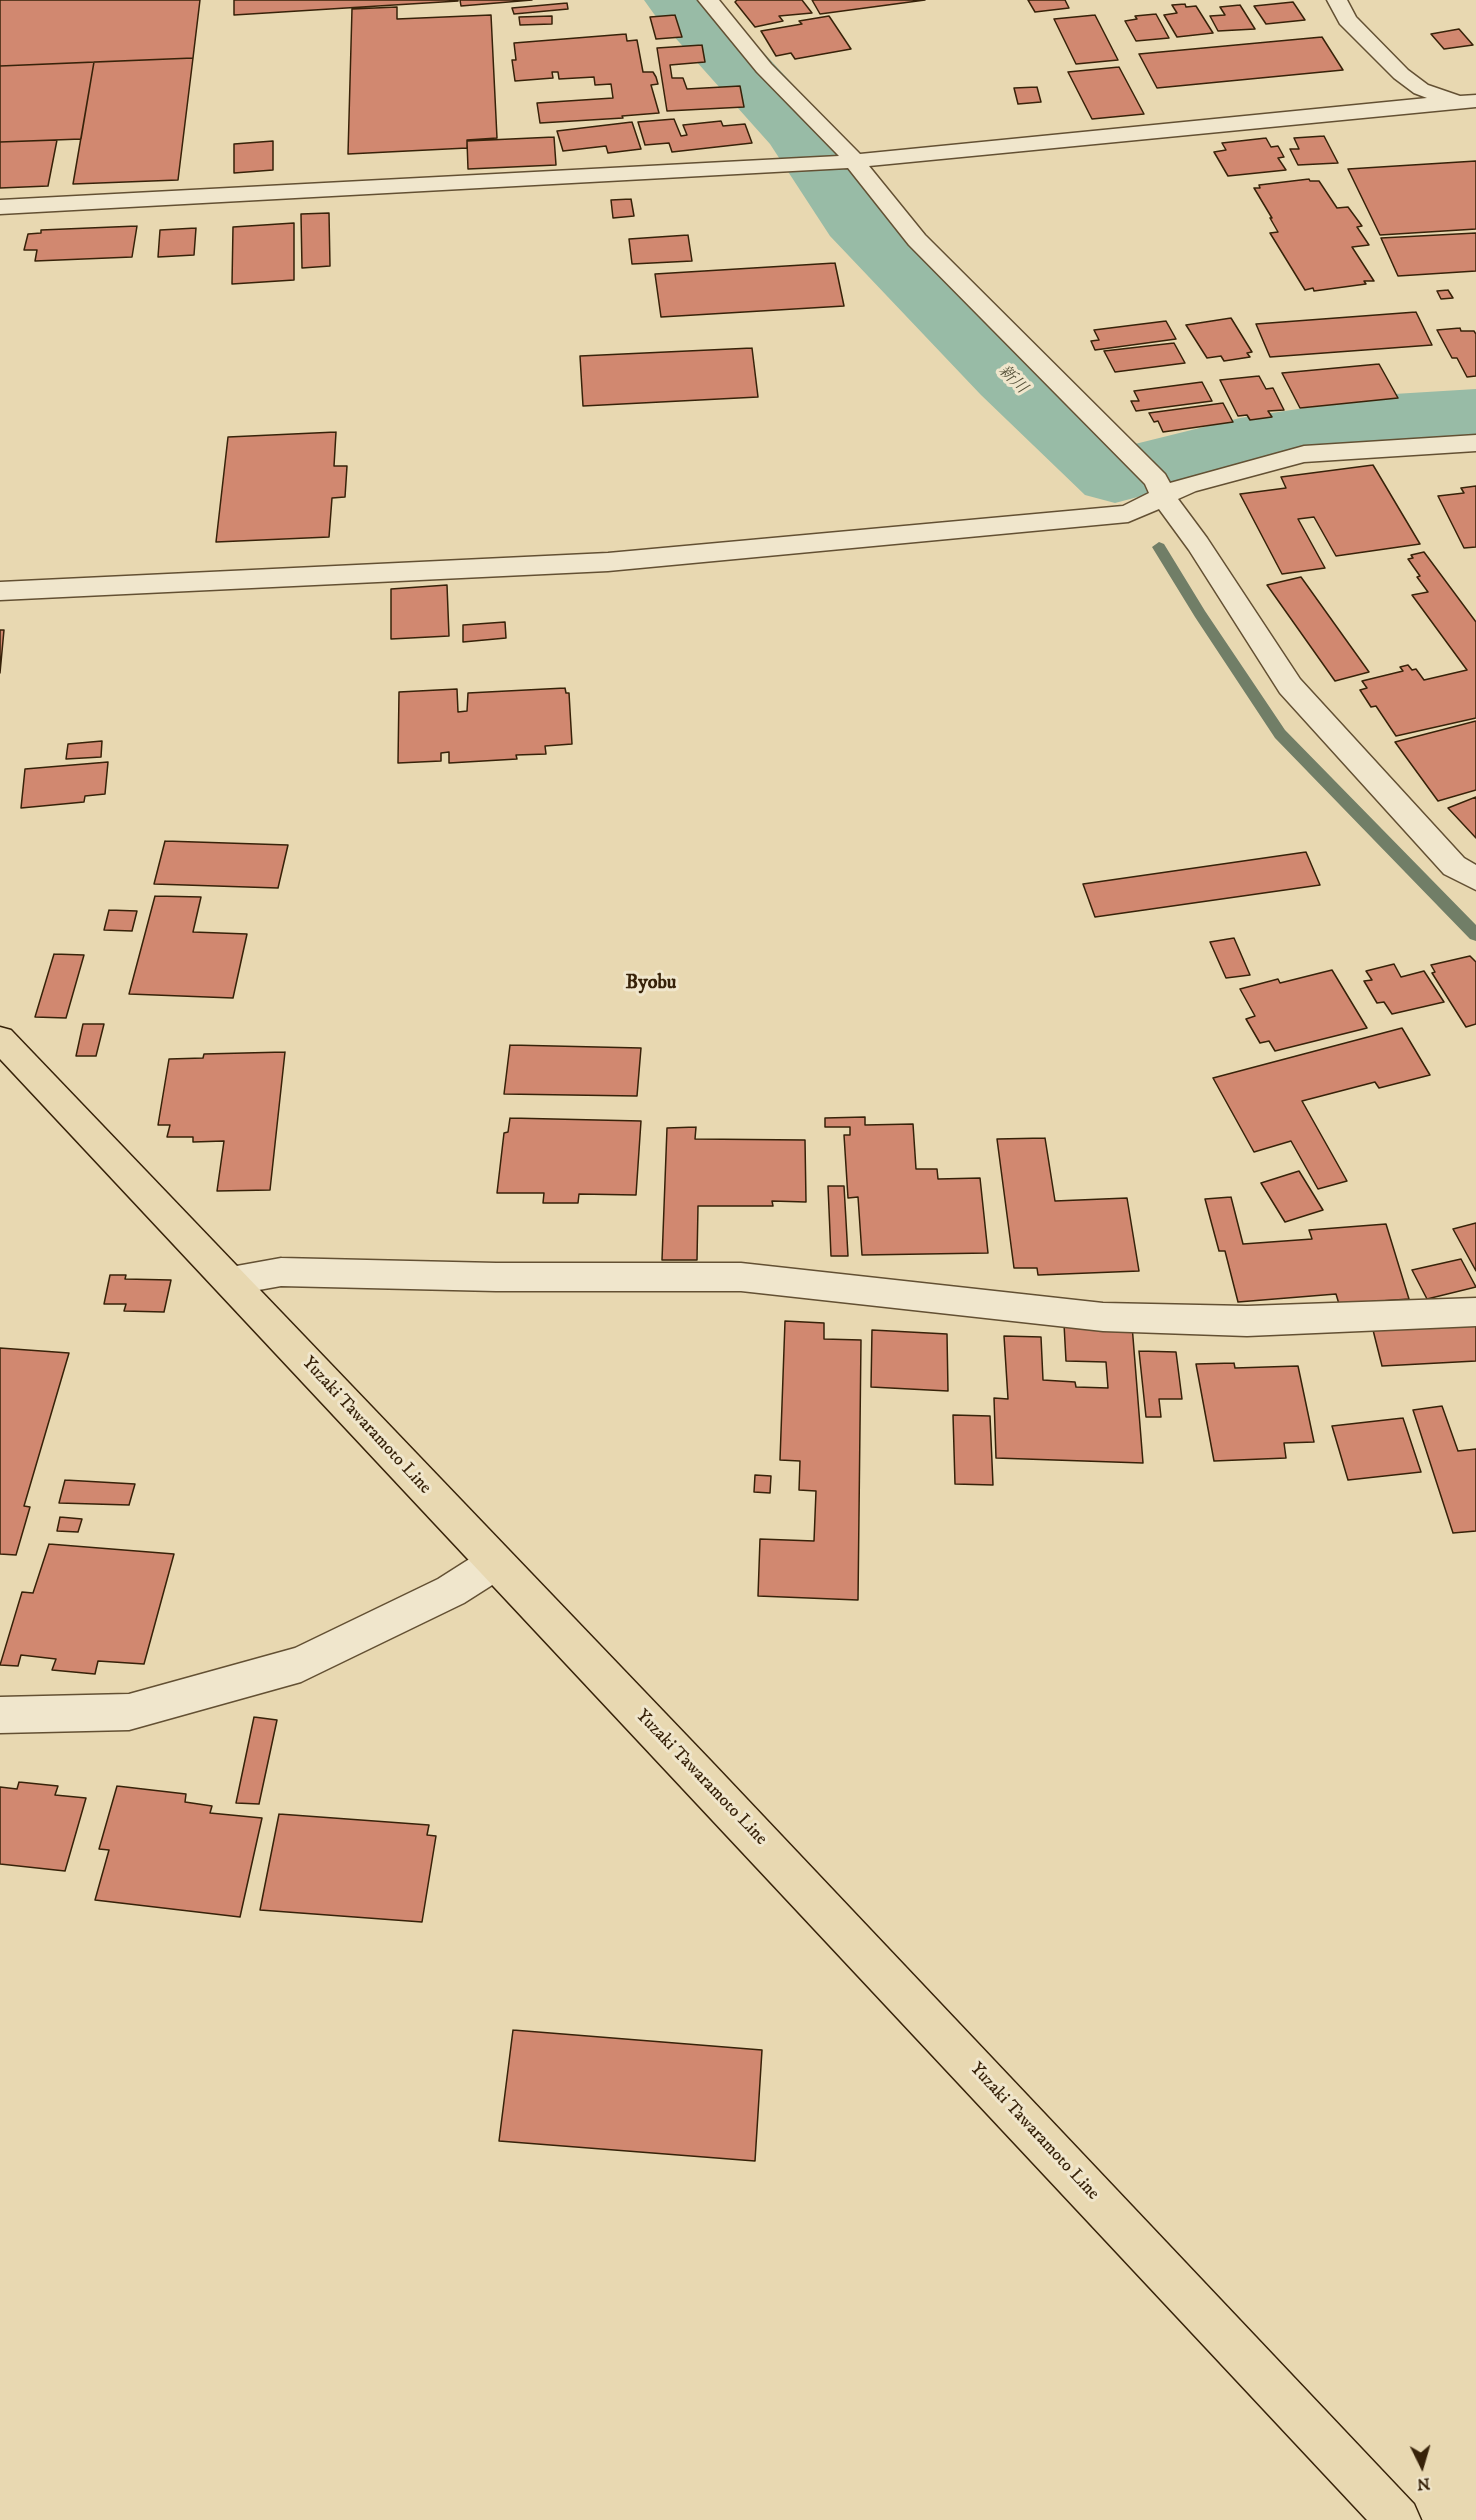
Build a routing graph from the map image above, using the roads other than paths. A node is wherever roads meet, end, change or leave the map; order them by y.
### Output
1 (708, 0) edge
2 (1337, 0) edge
3 (1471, 106) edge
4 (854, 161) junction
5 (0, 207) edge
6 (1476, 443) edge
7 (1164, 498) junction
8 (0, 591) edge
9 (1476, 879) edge
10 (0, 1039) edge
11 (231, 1281) junction
12 (1476, 1312) edge
13 (495, 1563) junction
14 (0, 1715) edge
15 (1398, 2520) edge

1 - 4 street
2 - 3 street
3 - 4 street
4 - 5 street
4 - 7 street
6 - 7 street
7 - 8 street
7 - 9 street
10 - 11 main road, Yuzaki Tawaramoto Line
11 - 12 street
11 - 13 main road, Yuzaki Tawaramoto Line
13 - 14 street
13 - 15 main road, Yuzaki Tawaramoto Line

